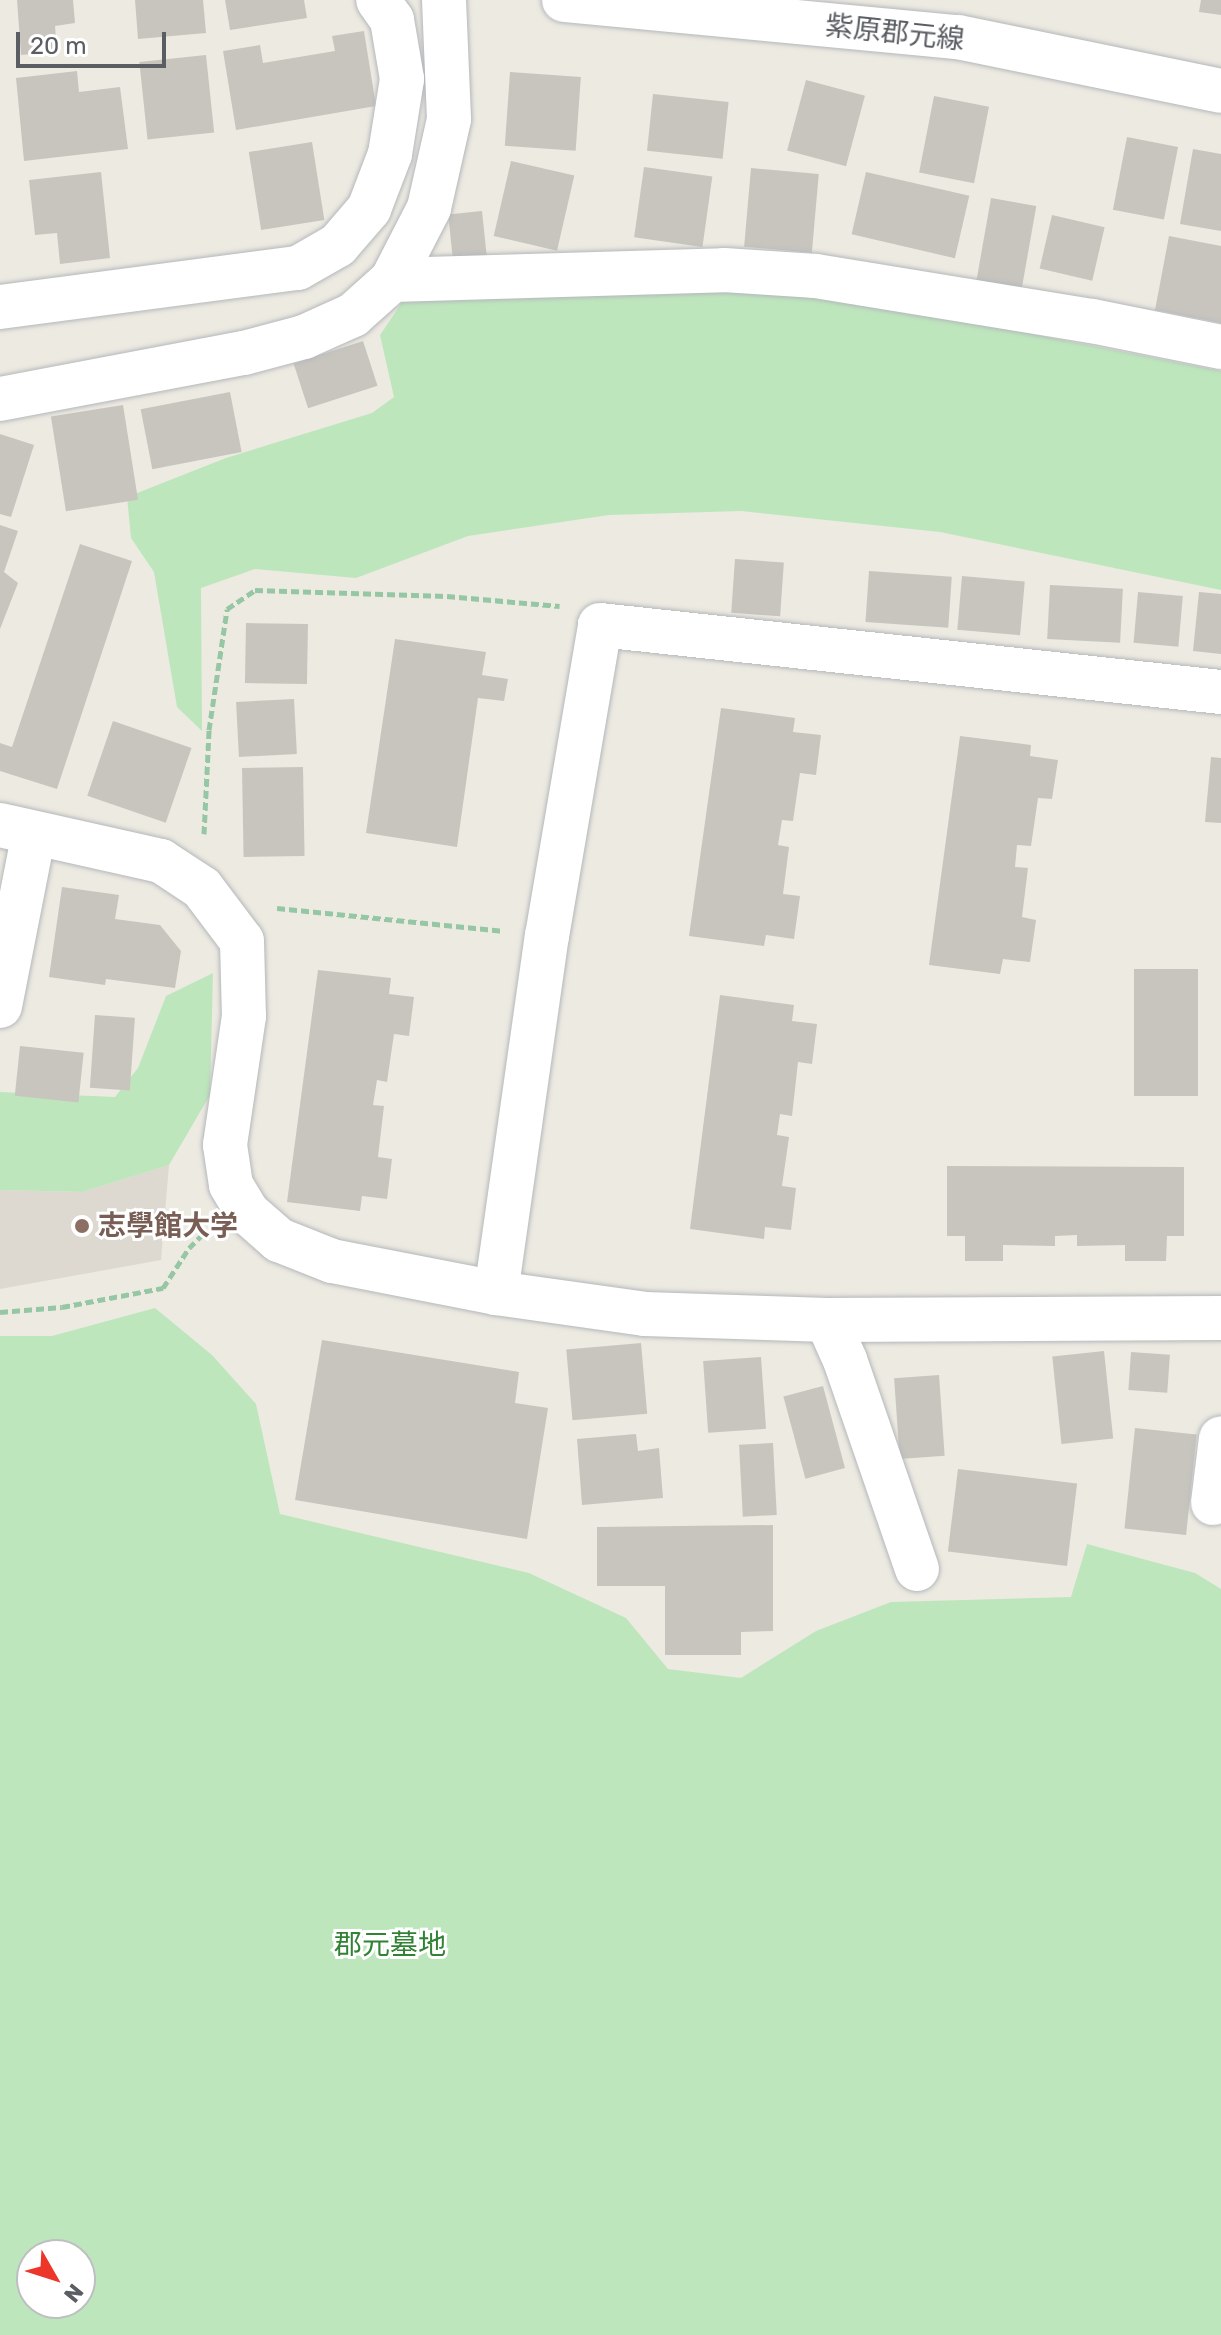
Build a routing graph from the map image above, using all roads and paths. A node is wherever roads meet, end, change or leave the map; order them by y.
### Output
1 (378, 0) edge
2 (444, 0) edge
3 (564, 0) edge
4 (1221, 91) edge
5 (392, 280) junction
6 (0, 307) edge
7 (1221, 347) edge
8 (0, 399) edge
9 (600, 625) junction
10 (1221, 692) edge
11 (17, 829) edge
12 (202, 888) junction
13 (308, 910) dead end
14 (547, 936) junction
15 (0, 1006) edge
16 (239, 1199) junction
17 (496, 1293) junction
18 (0, 1312) edge
19 (1221, 1318) edge
20 (827, 1320) junction
21 (1221, 1438) edge
22 (1213, 1503) dead end
23 (917, 1569) dead end

1 - 6 street
2 - 5 street
3 - 4 street, 紫原郡元線
5 - 7 street
5 - 8 street
9 - 10 street
9 - 12 path
9 - 14 street
11 - 12 street
11 - 15 street
12 - 16 street
13 - 14 path
14 - 17 street
16 - 17 street
16 - 18 path
17 - 20 street
19 - 20 street
20 - 23 street
21 - 22 street

